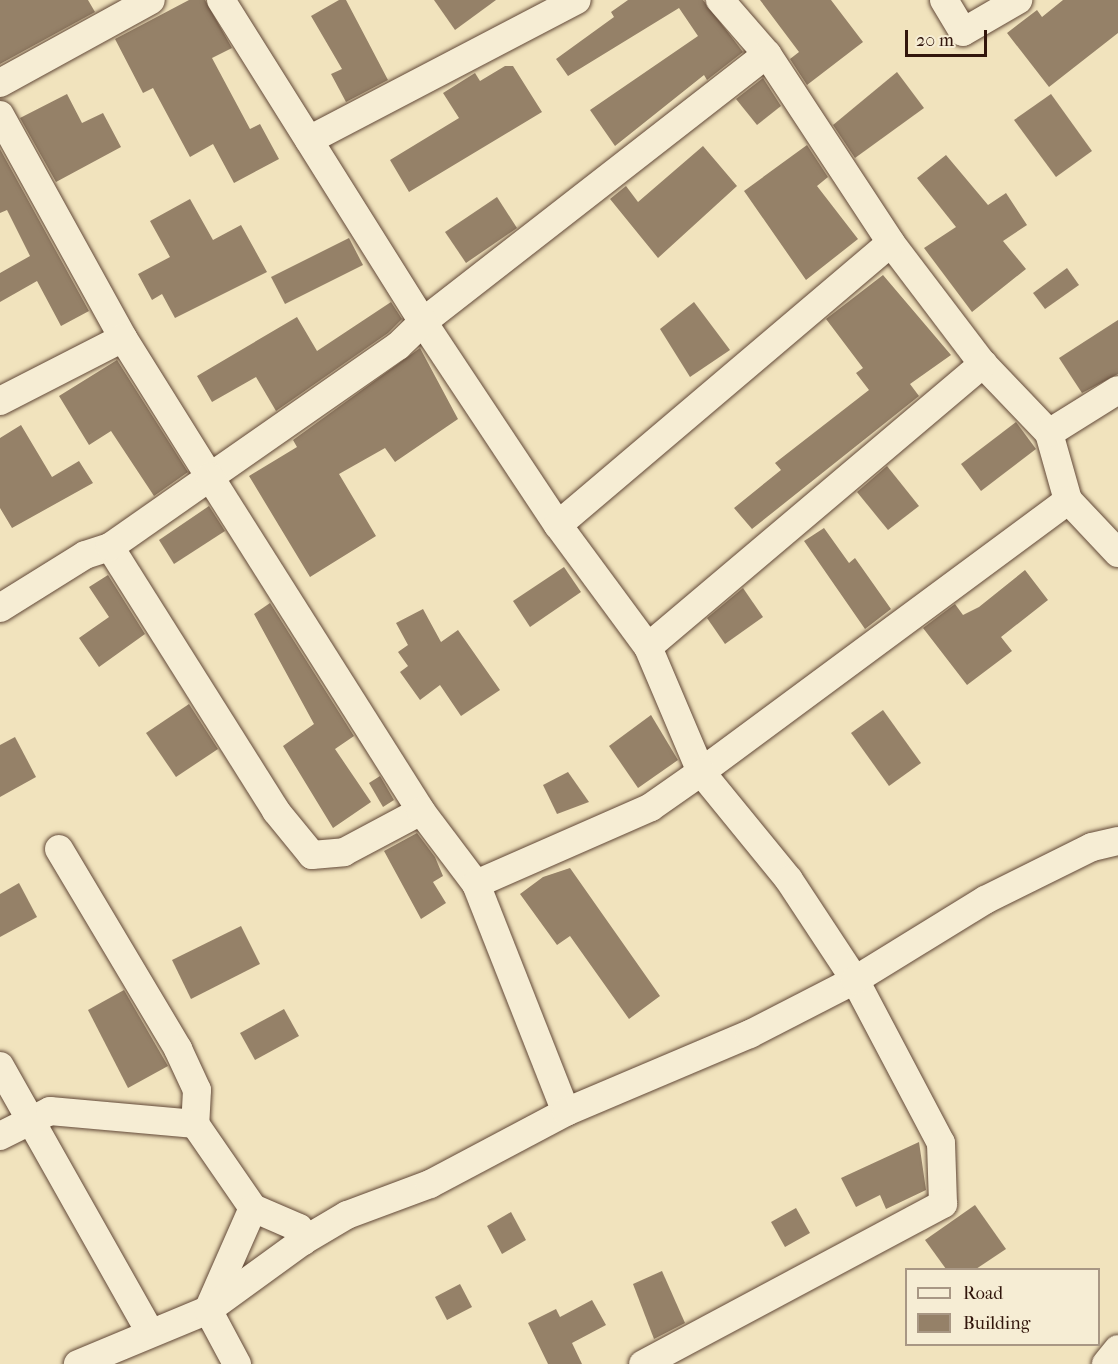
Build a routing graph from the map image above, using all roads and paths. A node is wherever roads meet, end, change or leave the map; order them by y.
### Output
1 (151, 0) edge
2 (221, 0) edge
3 (577, 0) edge
4 (720, 0) edge
5 (944, 0) edge
6 (1018, 0) edge
7 (767, 54) junction
8 (0, 83) edge
9 (0, 115) edge
10 (309, 140) junction
11 (891, 243) junction
12 (423, 322) junction
13 (123, 338) junction
14 (983, 364) junction
15 (1118, 390) edge
16 (0, 401) edge
17 (1048, 433) junction
18 (210, 477) junction
19 (1068, 500) junction
20 (558, 525) junction
21 (110, 547) junction
22 (1118, 553) edge
23 (0, 608) edge
24 (648, 647) junction
25 (701, 772) junction
26 (421, 811) junction
27 (1118, 841) edge
28 (59, 849) dead end
29 (476, 884) junction
30 (855, 980) junction
31 (0, 1066) edge
32 (566, 1112) junction
33 (28, 1122) junction
34 (195, 1124) junction
35 (0, 1136) edge
36 (253, 1208) junction
37 (303, 1241) junction
38 (208, 1310) junction
39 (149, 1330) junction
40 (1118, 1349) edge
41 (78, 1364) edge
42 (237, 1364) edge
43 (643, 1364) edge
44 (1106, 1364) edge

1 - 8 street
2 - 10 street
3 - 10 street
4 - 7 street
5 - 6 street
7 - 11 street
7 - 12 street
9 - 13 street
10 - 12 street
11 - 14 street
11 - 20 street
12 - 18 street
12 - 20 street
13 - 16 street
13 - 18 street
14 - 17 street
14 - 24 street
15 - 17 street
17 - 19 street
18 - 21 street
18 - 26 street
19 - 22 street
19 - 25 street
20 - 24 street
21 - 23 street
21 - 26 street
24 - 25 street
25 - 29 street
25 - 30 street
26 - 29 street
27 - 30 street
28 - 34 street
29 - 32 street
30 - 32 street
30 - 43 street
31 - 33 street
32 - 37 street
33 - 34 street
33 - 35 street
33 - 39 street
34 - 36 street
36 - 37 street
36 - 38 street
37 - 38 street
38 - 39 street
38 - 42 street
39 - 41 street
40 - 44 street

